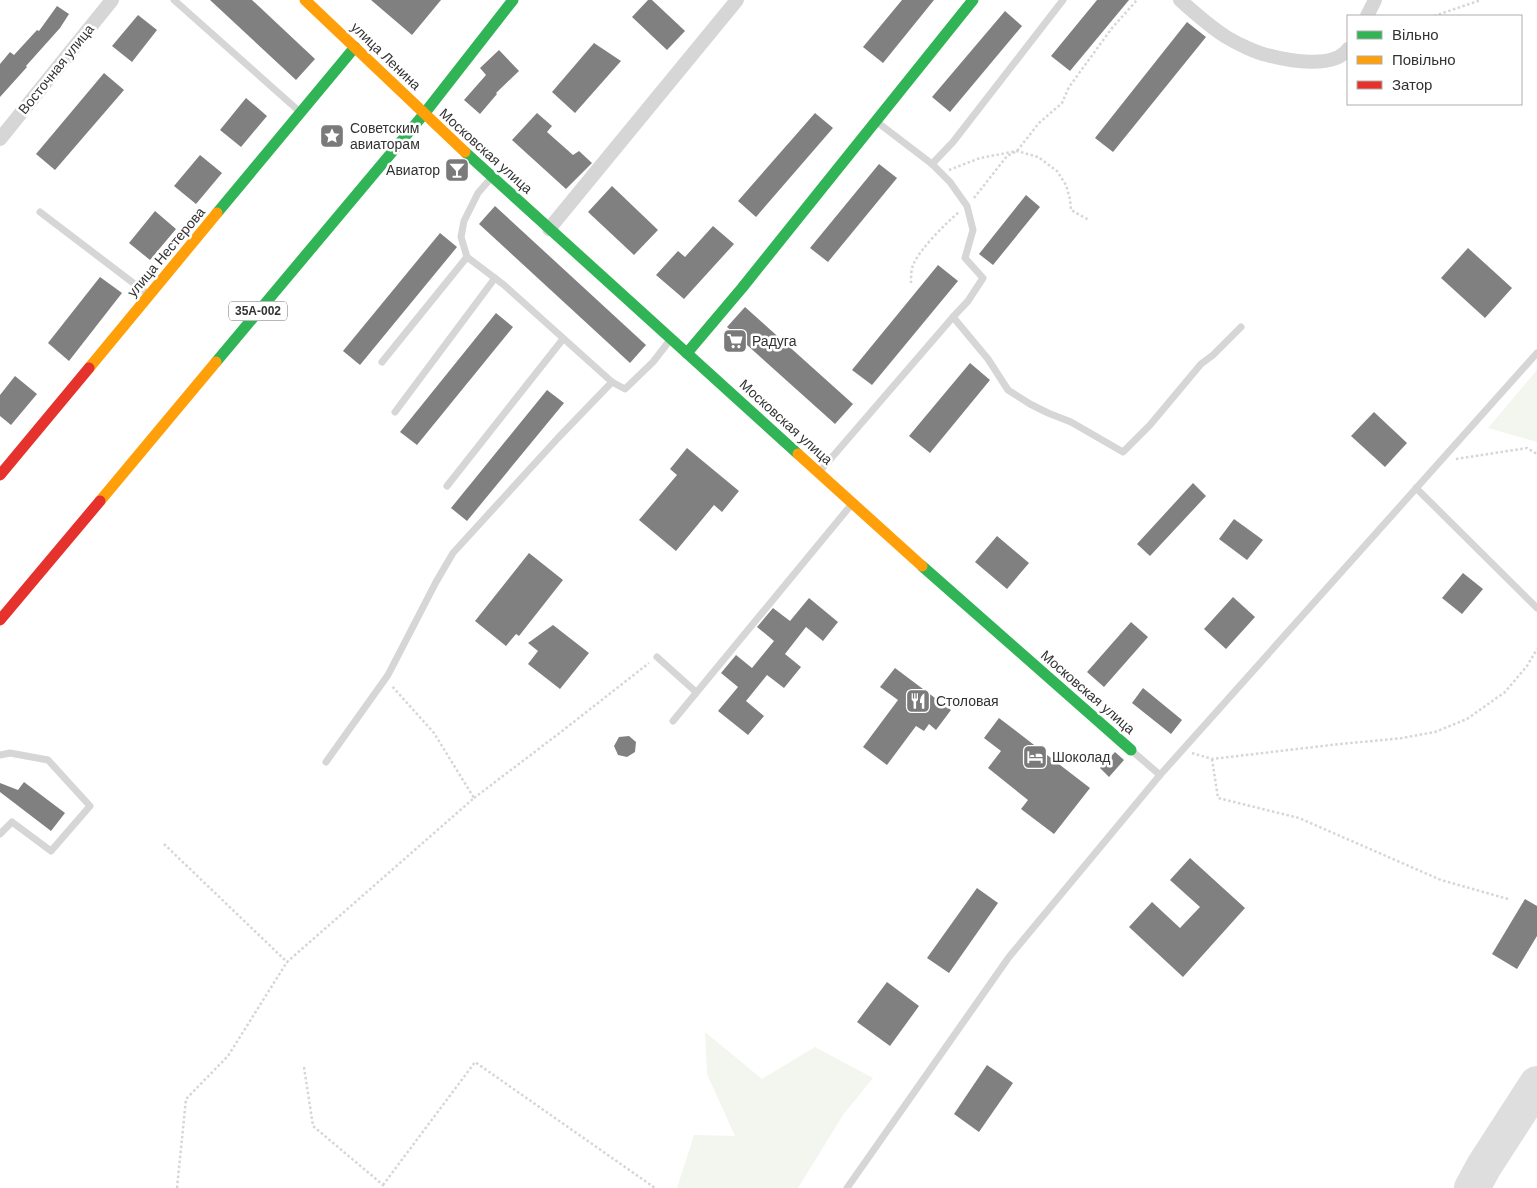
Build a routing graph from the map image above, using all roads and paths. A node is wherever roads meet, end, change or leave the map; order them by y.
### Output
1 (112, 0) edge
2 (174, 0) edge
3 (305, 0) edge
4 (513, 0) edge
5 (737, 0) edge
6 (972, 0) edge
7 (1063, 0) edge
8 (1137, 0) edge
9 (1180, 0) edge
10 (1375, 0) edge
11 (1481, 0) edge
12 (1368, 15) edge
13 (1437, 15) edge
14 (355, 47) junction
15 (1347, 50) edge
16 (300, 113) junction
17 (424, 114) junction
18 (876, 121) junction
19 (0, 139) edge
20 (1016, 151) junction
21 (932, 164) junction
22 (942, 174) junction
23 (492, 177) junction
24 (967, 206) junction
25 (40, 212) dead end
26 (1089, 220) dead end
27 (549, 229) junction
28 (468, 257) junction
29 (495, 278) junction
30 (911, 283) dead end
31 (150, 295) junction
32 (953, 317) junction
33 (1241, 327) dead end
34 (563, 339) junction
35 (671, 339) junction
36 (687, 353) junction
37 (1537, 353) edge
38 (382, 362) dead end
39 (612, 382) junction
40 (395, 412) dead end
41 (1537, 454) edge
42 (1440, 461) junction
43 (819, 472) junction
44 (0, 475) edge
45 (446, 486) dead end
46 (1416, 488) junction
47 (853, 503) junction
48 (1537, 608) edge
49 (0, 620) edge
50 (1537, 649) edge
51 (657, 657) joint
52 (385, 678) junction
53 (696, 692) junction
54 (673, 721) dead end
55 (1131, 750) joint
56 (1182, 750) junction
57 (0, 755) edge
58 (1212, 759) junction
59 (326, 762) dead end
60 (1160, 775) junction
61 (474, 798) junction
62 (0, 834) edge
63 (164, 844) dead end
64 (1508, 899) dead end
65 (287, 962) junction
66 (304, 1067) dead end
67 (382, 1187) edge
68 (177, 1188) edge
69 (655, 1188) edge
70 (847, 1188) edge

1 - 19 street, Восточная улица
2 - 16 lane
3 - 14 main road, улица Ленина
4 - 17 main road, 35А-002
5 - 27 street
6 - 18 main road
7 - 21 lane
8 - 20 path
9 - 15 street
10 - 12 street
11 - 13 path
14 - 16 main road, улица Нестерова
14 - 17 main road, улица Ленина
16 - 31 main road, улица Нестерова
17 - 23 main road, Московская улица
17 - 49 main road, 35А-002
18 - 21 lane
18 - 36 main road
20 - 22 path
20 - 24 path
20 - 26 path
21 - 22 lane
22 - 24 lane
23 - 27 main road, Московская улица
23 - 28 lane
24 - 30 path
24 - 32 lane
25 - 31 lane
27 - 35 main road, Московская улица
28 - 29 lane
28 - 38 lane
29 - 34 lane
29 - 40 lane
31 - 44 main road, улица Нестерова
32 - 33 lane
32 - 43 lane
34 - 39 lane
34 - 45 lane
35 - 36 main road, Московская улица
35 - 39 lane
36 - 43 main road, Московская улица
37 - 42 lane
39 - 52 lane
41 - 42 path
42 - 46 lane
43 - 47 main road, Московская улица
46 - 48 lane
46 - 56 lane
47 - 53 lane
47 - 55 main road, Московская улица
50 - 58 path
51 - 53 lane
51 - 61 path
52 - 59 lane
52 - 61 path
53 - 54 lane
55 - 60 lane
56 - 58 path
56 - 60 lane
57 - 62 lane
58 - 64 path
60 - 70 lane
61 - 65 path
63 - 65 path
65 - 68 path
66 - 67 path
67 - 69 path

